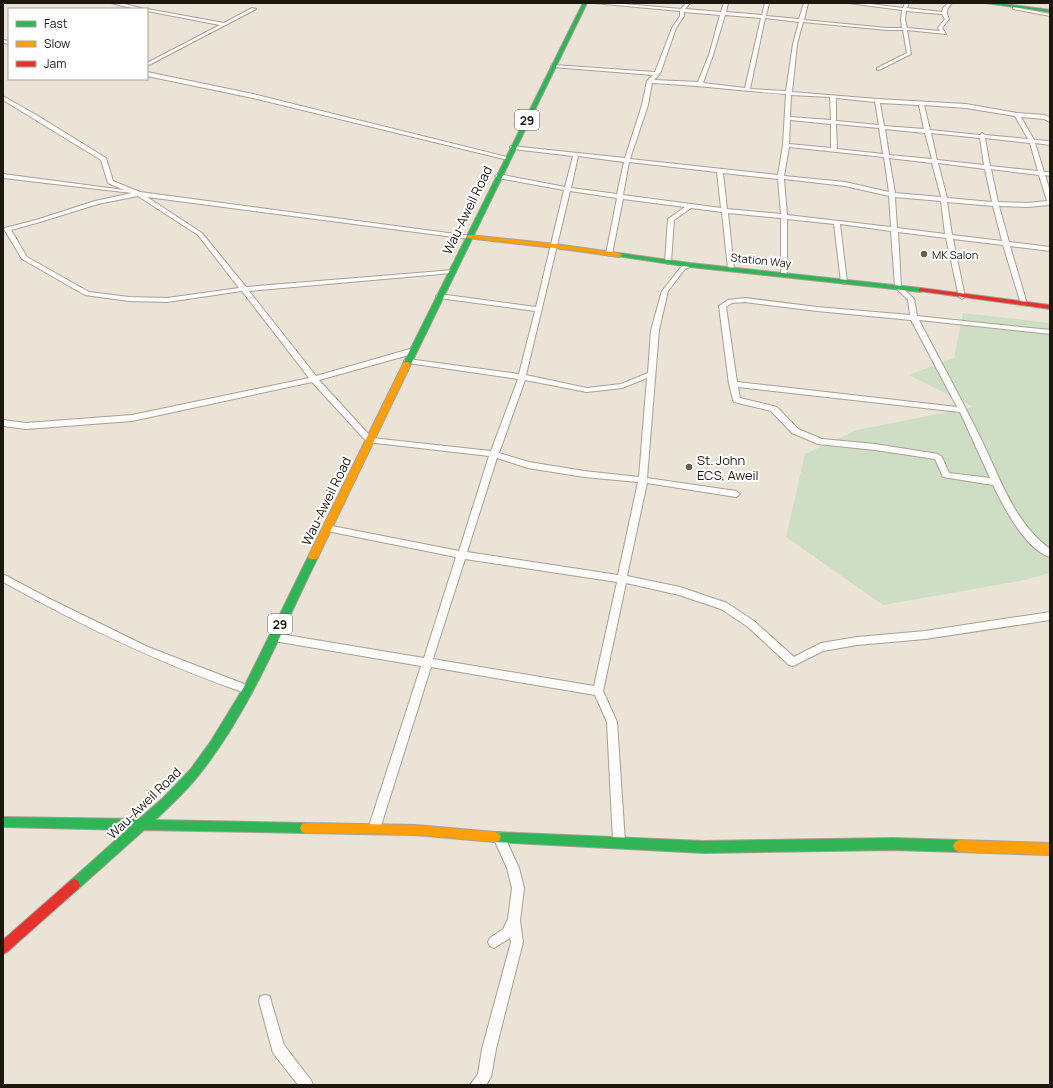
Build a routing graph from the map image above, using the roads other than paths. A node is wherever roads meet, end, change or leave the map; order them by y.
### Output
1 (113, 3) edge
2 (585, 3) edge
3 (596, 3) edge
4 (688, 3) edge
5 (726, 3) edge
6 (767, 3) edge
7 (806, 3) edge
8 (852, 3) edge
9 (907, 3) edge
10 (950, 3) edge
11 (987, 3) edge
12 (126, 4) edge
13 (1002, 5) junction
14 (140, 8) edge
15 (254, 9) dead end
16 (148, 10) edge
17 (682, 10) junction
18 (904, 10) junction
19 (1050, 11) edge
20 (722, 13) junction
21 (944, 13) junction
22 (1050, 15) edge
23 (763, 18) junction
24 (801, 22) junction
25 (222, 24) junction
26 (906, 28) junction
27 (148, 64) edge
28 (553, 66) junction
29 (879, 70) dead end
30 (148, 74) edge
31 (657, 74) junction
32 (650, 81) junction
33 (700, 84) junction
34 (748, 90) junction
35 (790, 93) junction
36 (833, 96) junction
37 (3, 98) edge
38 (877, 101) junction
39 (921, 104) junction
40 (1017, 115) junction
41 (788, 118) junction
42 (1050, 120) edge
43 (834, 122) junction
44 (882, 126) junction
45 (928, 130) junction
46 (982, 135) junction
47 (1032, 141) junction
48 (1050, 143) edge
49 (786, 145) junction
50 (513, 147) junction
51 (834, 149) junction
52 (576, 154) junction
53 (886, 156) junction
54 (508, 158) junction
55 (627, 160) junction
56 (935, 162) junction
57 (987, 168) junction
58 (720, 171) junction
59 (1041, 173) junction
60 (1050, 174) edge
61 (3, 176) edge
62 (498, 176) junction
63 (781, 176) junction
64 (568, 189) junction
65 (139, 194) junction
66 (892, 194) junction
67 (620, 197) junction
68 (944, 199) junction
69 (1050, 202) edge
70 (995, 204) junction
71 (691, 206) junction
72 (725, 211) junction
73 (784, 216) junction
74 (837, 222) junction
75 (5, 229) edge
76 (893, 229) junction
77 (469, 237) junction
78 (949, 237) junction
79 (1004, 242) junction
80 (555, 246) junction
81 (1050, 249) edge
82 (608, 254) junction
83 (668, 262) junction
84 (690, 264) junction
85 (731, 269) junction
86 (452, 271) junction
87 (784, 274) junction
88 (844, 282) junction
89 (898, 287) junction
90 (244, 289) junction
91 (439, 296) junction
92 (962, 297) junction
93 (1024, 304) junction
94 (1050, 307) edge
95 (538, 310) junction
96 (914, 318) junction
97 (1050, 332) edge
98 (413, 351) junction
99 (408, 361) junction
100 (651, 374) junction
101 (522, 377) junction
102 (314, 379) junction
103 (734, 384) junction
104 (961, 410) junction
105 (3, 423) edge
106 (370, 440) junction
107 (494, 454) junction
108 (643, 480) junction
109 (996, 482) junction
110 (736, 494) dead end
111 (327, 528) junction
112 (1050, 554) edge
113 (463, 555) junction
114 (3, 578) edge
115 (622, 579) junction
116 (1050, 616) edge
117 (274, 637) junction
118 (427, 664) junction
119 (248, 690) junction
120 (598, 692) junction
121 (3, 822) edge
122 (143, 824) junction
123 (374, 829) junction
124 (499, 837) junction
125 (619, 842) junction
126 (1050, 848) edge
127 (514, 921) junction
128 (494, 942) dead end
129 (3, 948) edge
130 (265, 1001) dead end
131 (306, 1085) edge
132 (477, 1085) edge

1 - 12 street
2 - 28 main road, Wau-Aweil Road / 29
3 - 17 street
4 - 17 street
5 - 20 street
6 - 23 street
7 - 24 street
8 - 18 street
9 - 18 street
10 - 21 street
11 - 13 main road
12 - 14 street
13 - 19 main road
13 - 22 street
15 - 25 street
16 - 25 street
17 - 20 street
17 - 31 street
18 - 21 street
18 - 26 street
20 - 23 street
20 - 33 street
21 - 26 street
23 - 24 street
23 - 34 street
24 - 26 street
24 - 35 street
25 - 27 street
26 - 29 street
28 - 31 street
28 - 50 main road, Wau-Aweil Road / 29
30 - 54 street
31 - 32 street
32 - 33 street
32 - 55 street
33 - 34 street
34 - 35 street
35 - 36 street
35 - 41 street
36 - 38 street
36 - 43 street
37 - 65 street
38 - 39 street
38 - 44 street
39 - 40 street
39 - 45 street
40 - 42 street
40 - 47 street
41 - 43 street
41 - 49 street
43 - 44 street
43 - 51 street
44 - 45 street
44 - 53 street
45 - 46 street
45 - 56 street
46 - 47 street
46 - 57 street
47 - 48 street
47 - 59 street
49 - 51 street
49 - 63 street
50 - 52 street
50 - 54 main road, Wau-Aweil Road / 29
51 - 53 street
52 - 55 street
52 - 64 street
53 - 56 street
53 - 66 street
54 - 62 main road, Wau-Aweil Road / 29
55 - 58 street
55 - 67 street
56 - 57 street
56 - 68 street
57 - 59 street
57 - 70 street
58 - 63 street
58 - 72 street
59 - 60 street
59 - 69 street
61 - 65 street
62 - 64 street
62 - 77 main road, Wau-Aweil Road / 29
63 - 66 street
63 - 73 street
64 - 67 street
64 - 80 street
65 - 75 street
65 - 77 street
65 - 90 street
66 - 68 street
66 - 76 street
67 - 71 street
67 - 82 street
68 - 70 street
68 - 78 street
69 - 70 street
70 - 79 street
71 - 72 street
71 - 83 street
72 - 73 street
72 - 85 street
73 - 74 street
73 - 87 street
74 - 76 street
74 - 88 street
75 - 90 street
76 - 78 street
76 - 89 street
77 - 80 main road, Station Way
77 - 86 main road, Wau-Aweil Road / 29
78 - 79 street
78 - 92 street
79 - 81 street
79 - 93 street
80 - 82 main road, Station Way
80 - 95 street
82 - 83 main road, Station Way
83 - 84 main road, Station Way
84 - 85 main road, Station Way
84 - 100 street
85 - 87 main road, Station Way
86 - 90 street
86 - 91 main road, Wau-Aweil Road / 29
87 - 88 main road, Station Way
88 - 89 main road, Station Way
89 - 92 main road, Station Way
89 - 96 street
90 - 102 street
91 - 95 street
91 - 98 main road, Wau-Aweil Road / 29
92 - 93 main road, Station Way
93 - 94 main road, Station Way
95 - 101 street
96 - 97 street
96 - 103 street
96 - 104 street
98 - 99 main road, Wau-Aweil Road / 29
98 - 102 street
99 - 101 street
99 - 106 main road, Wau-Aweil Road / 29
100 - 101 street
100 - 108 street
101 - 107 street
102 - 105 street
102 - 106 street
103 - 104 street
103 - 109 street
104 - 109 street
106 - 107 street
106 - 111 main road, Wau-Aweil Road / 29
107 - 108 street
107 - 113 street
108 - 110 street
108 - 115 street
109 - 112 street
111 - 113 street
111 - 117 main road, Wau-Aweil Road / 29
113 - 115 street
113 - 118 street
114 - 119 street
115 - 116 street
115 - 120 street
117 - 118 street
117 - 119 main road, Wau-Aweil Road / 29
118 - 120 street
118 - 123 street
119 - 122 main road, Wau-Aweil Road / 29
120 - 125 street
121 - 122 main road
122 - 123 main road
122 - 129 main road, Wau-Aweil Road / 29
123 - 124 main road
124 - 125 main road
124 - 127 street
125 - 126 main road
127 - 128 street
127 - 132 street
130 - 131 street

